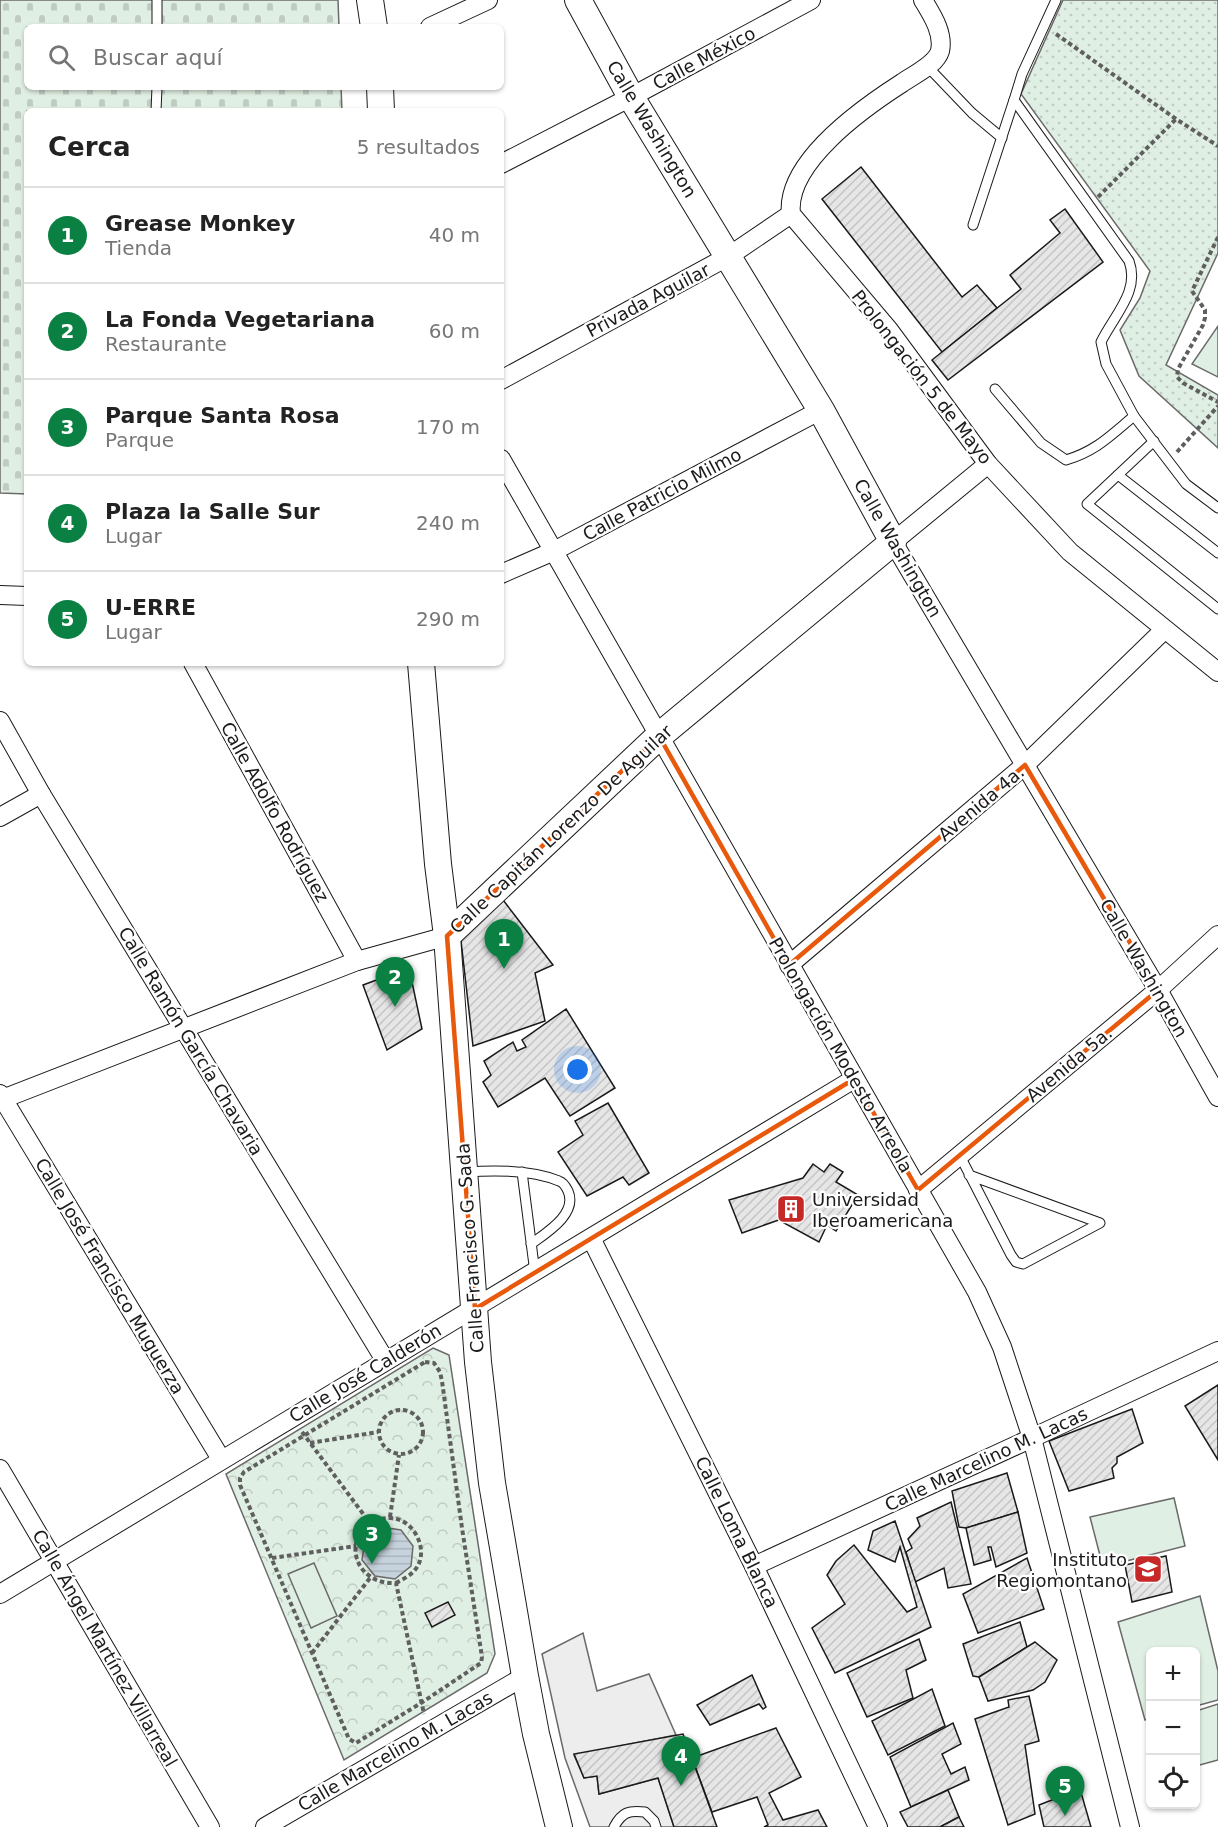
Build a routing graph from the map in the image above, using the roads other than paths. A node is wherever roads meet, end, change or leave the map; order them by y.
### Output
1 (158, 0) edge
2 (370, 0) edge
3 (488, 0) edge
4 (578, 0) edge
5 (811, 0) edge
6 (922, 0) edge
7 (1056, 0) edge
8 (157, 24) edge
9 (374, 24) edge
10 (436, 24) edge
11 (927, 66) junction
12 (157, 90) edge
13 (380, 90) edge
14 (631, 97) junction
15 (1014, 100) junction
16 (156, 108) edge
17 (381, 108) edge
18 (1002, 138) junction
19 (504, 162) edge
20 (791, 214) junction
21 (973, 225) dead end
22 (729, 256) junction
23 (504, 378) edge
24 (995, 389) dead end
25 (821, 410) junction
26 (1134, 416) junction
27 (1154, 441) junction
28 (504, 464) edge
29 (988, 464) junction
30 (1118, 475) junction
31 (1218, 508) edge
32 (893, 542) junction
33 (554, 551) junction
34 (1218, 553) edge
35 (504, 573) edge
36 (0, 595) edge
37 (24, 596) edge
38 (1218, 609) edge
39 (1164, 630) junction
40 (195, 666) edge
41 (421, 666) edge
42 (1218, 672) edge
43 (0, 721) edge
44 (659, 736) junction
45 (1025, 765) junction
46 (41, 794) junction
47 (0, 817) edge
48 (438, 864) junction
49 (487, 898) junction
50 (1218, 935) edge
51 (447, 936) junction
52 (357, 961) junction
53 (789, 965) junction
54 (1158, 990) junction
55 (183, 1028) junction
56 (854, 1079) junction
57 (1, 1097) edge
58 (1218, 1097) edge
59 (960, 1156) junction
60 (464, 1172) junction
61 (522, 1172) junction
62 (969, 1175) junction
63 (918, 1190) junction
64 (591, 1238) junction
65 (531, 1244) junction
66 (535, 1273) junction
67 (475, 1309) junction
68 (1218, 1351) edge
69 (386, 1360) junction
70 (1032, 1438) junction
71 (221, 1459) junction
72 (0, 1469) edge
73 (54, 1562) junction
74 (754, 1566) junction
75 (0, 1594) edge
76 (525, 1676) junction
77 (210, 1827) edge
78 (265, 1827) edge
79 (560, 1827) edge
80 (614, 1827) edge
81 (656, 1827) edge
82 (878, 1827) edge
83 (1130, 1827) edge

1 - 8 lane
2 - 9 street
3 - 10 street
4 - 14 street, Calle Washington
5 - 14 street, Calle México
6 - 11 street
7 - 15 lane
11 - 18 lane
11 - 20 street
12 - 16 lane
13 - 17 street
14 - 19 street, Calle México
14 - 22 street, Calle Washington
15 - 18 lane
15 - 26 lane
18 - 21 lane
20 - 22 street, Privada Aguilar
20 - 29 street, Prolongación 5 de Mayo
22 - 23 street, Privada Aguilar
22 - 25 street, Calle Washington
24 - 26 lane
25 - 32 street, Calle Washington
25 - 33 street, Calle Patricio Milmo
26 - 27 lane
27 - 30 lane
27 - 31 lane
28 - 33 street, Prolongación Modesto Arreola
29 - 32 street, Calle Capitán Lorenzo De Aguilar
29 - 39 street, Prolongación 5 de Mayo
30 - 34 lane
30 - 38 lane
32 - 44 street, Calle Capitán Lorenzo De Aguilar
32 - 45 street, Calle Washington
33 - 35 street, Calle Patricio Milmo
33 - 44 street, Prolongación Modesto Arreola
36 - 37 street
39 - 42 street, Prolongación 5 de Mayo
39 - 45 street, Avenida 4a.
40 - 52 street, Calle Adolfo Rodríguez
41 - 48 street, Calle Francisco G. Sada
43 - 46 street, Calle Ramón García Chavaria
44 - 49 street, Calle Capitán Lorenzo De Aguilar
44 - 53 street, Prolongación Modesto Arreola
45 - 53 street, Avenida 4a.
45 - 54 street, Calle Washington
46 - 47 street
46 - 55 street, Calle Ramón García Chavaria
48 - 49 street
48 - 51 street, Calle Francisco G. Sada
49 - 51 street, Calle Capitán Lorenzo De Aguilar
50 - 54 street, Avenida 5a.
51 - 52 street, Calle Capitán Lorenzo De Aguilar
51 - 60 street, Calle Francisco G. Sada
52 - 55 street, Calle Capitán Lorenzo De Aguilar
53 - 56 street, Prolongación Modesto Arreola
54 - 58 street, Calle Washington
54 - 59 street, Avenida 5a.
55 - 57 street, Calle Capitán Lorenzo De Aguilar
55 - 69 street, Calle Ramón García Chavaria
56 - 63 street, Prolongación Modesto Arreola
56 - 64 street, Calle José Calderón
57 - 71 street, Calle José Francisco Muguerza
59 - 62 lane
59 - 63 street, Avenida 5a.
60 - 61 lane
60 - 67 street, Calle Francisco G. Sada
61 - 65 lane
61 - 65 lane
62 - 62 lane
63 - 70 street, Prolongación Modesto Arreola
64 - 66 street, Calle José Calderón
64 - 74 street, Calle Loma Blanca
65 - 66 lane
66 - 67 street, Calle José Calderón
67 - 69 street, Calle José Calderón
67 - 76 street, Calle Francisco G. Sada
68 - 70 street, Calle Marcelino M. Lacas
69 - 71 street, Calle José Calderón
70 - 74 street, Calle Marcelino M. Lacas
70 - 83 street, Prolongación Modesto Arreola
71 - 73 street, Calle José Calderón
72 - 73 street, Calle Ángel Martínez Villarreal
73 - 75 street, Calle José Calderón
73 - 77 street, Calle Ángel Martínez Villarreal
74 - 82 street, Calle Loma Blanca
76 - 78 street, Calle Marcelino M. Lacas
76 - 79 street, Calle Francisco G. Sada
80 - 81 lane

